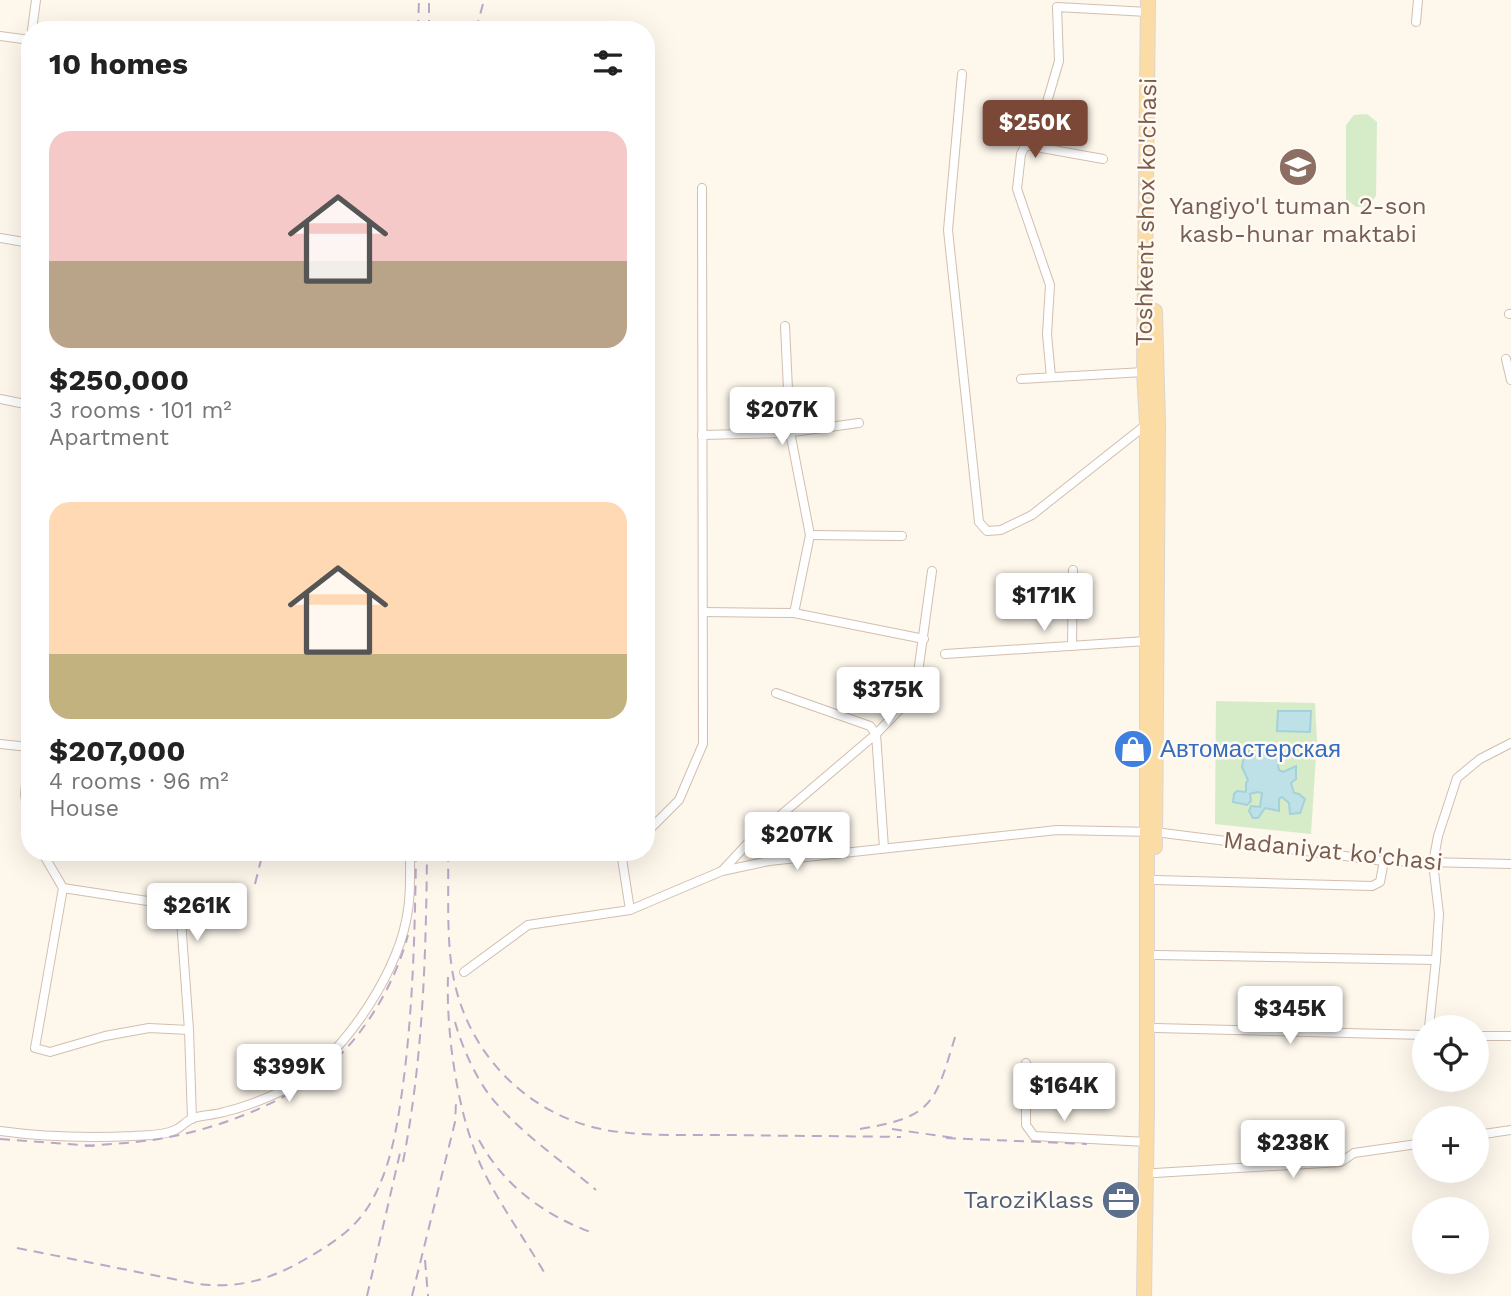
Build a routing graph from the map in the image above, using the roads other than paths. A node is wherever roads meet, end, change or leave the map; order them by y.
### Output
1 (36, 0) edge
2 (1418, 0) edge
3 (1151, 4) edge
4 (33, 21) edge
5 (1416, 22) dead end
6 (0, 36) edge
7 (21, 39) edge
8 (962, 74) dead end
9 (1026, 145) junction
10 (1103, 159) dead end
11 (702, 188) dead end
12 (0, 238) edge
13 (21, 242) edge
14 (785, 326) dead end
15 (1506, 359) dead end
16 (1150, 372) junction
17 (1051, 377) junction
18 (1021, 379) dead end
19 (1511, 380) edge
20 (0, 399) edge
21 (21, 403) edge
22 (859, 423) dead end
23 (1147, 424) junction
24 (790, 432) junction
25 (702, 435) junction
26 (810, 535) junction
27 (902, 536) dead end
28 (1073, 570) dead end
29 (932, 571) dead end
30 (703, 612) junction
31 (794, 613) junction
32 (924, 639) junction
33 (1146, 641) junction
34 (1072, 646) junction
35 (945, 654) dead end
36 (776, 693) dead end
37 (876, 734) junction
38 (1511, 743) edge
39 (0, 744) edge
40 (21, 744) edge
41 (655, 824) edge
42 (1151, 831) junction
43 (884, 848) junction
44 (47, 861) edge
45 (410, 861) edge
46 (624, 861) edge
47 (1384, 861) junction
48 (1433, 863) junction
49 (1511, 864) edge
50 (722, 871) junction
51 (1156, 880) junction
52 (63, 888) junction
53 (630, 910) junction
54 (1156, 955) junction
55 (1436, 960) junction
56 (464, 972) dead end
57 (1430, 1015) edge
58 (1156, 1028) junction
59 (189, 1030) junction
60 (1412, 1035) edge
61 (1489, 1035) edge
62 (1511, 1036) edge
63 (1026, 1063) dead end
64 (192, 1119) junction
65 (1511, 1130) edge
66 (0, 1131) edge
67 (1489, 1133) edge
68 (1147, 1142) junction
69 (1412, 1145) edge
70 (1155, 1173) junction
71 (1144, 1296) edge
72 (1153, 1296) edge

1 - 4 street
2 - 5 street
3 - 9 street
3 - 16 main road, Toshkent shox ko'chasi
3 - 16 main road, Toshkent shox ko'chasi
6 - 7 street
8 - 23 street
9 - 10 street
9 - 17 street
11 - 25 street
12 - 13 street
14 - 24 street
15 - 19 street
16 - 17 street
16 - 23 main road, Toshkent shox ko'chasi
16 - 42 main road
17 - 18 street
20 - 21 street
22 - 24 street
23 - 33 main road, Toshkent shox ko'chasi
24 - 25 street
24 - 26 street
25 - 30 street
26 - 27 street
26 - 31 street
28 - 34 street
29 - 32 street
30 - 31 street
30 - 41 street
31 - 32 street
32 - 37 street
33 - 34 street
33 - 42 main road, Toshkent shox ko'chasi
34 - 35 street
36 - 37 street
37 - 43 street
37 - 50 street
38 - 48 street
39 - 40 street
42 - 43 street, Madaniyat ko'chasi
42 - 47 street, Madaniyat ko'chasi
42 - 51 main road
42 - 68 main road
43 - 50 street, Madaniyat ko'chasi
44 - 52 street
45 - 64 street
46 - 53 street
47 - 48 street, Madaniyat ko'chasi
47 - 51 street
48 - 49 street, Madaniyat ko'chasi
48 - 55 street
50 - 53 street
51 - 54 main road
52 - 59 street
52 - 59 street
53 - 56 street
54 - 55 street
54 - 58 main road
55 - 57 street
58 - 60 street
58 - 70 main road
59 - 64 street
61 - 62 street
63 - 68 street
64 - 66 street
65 - 67 street
68 - 71 main road
69 - 70 street
70 - 72 main road

